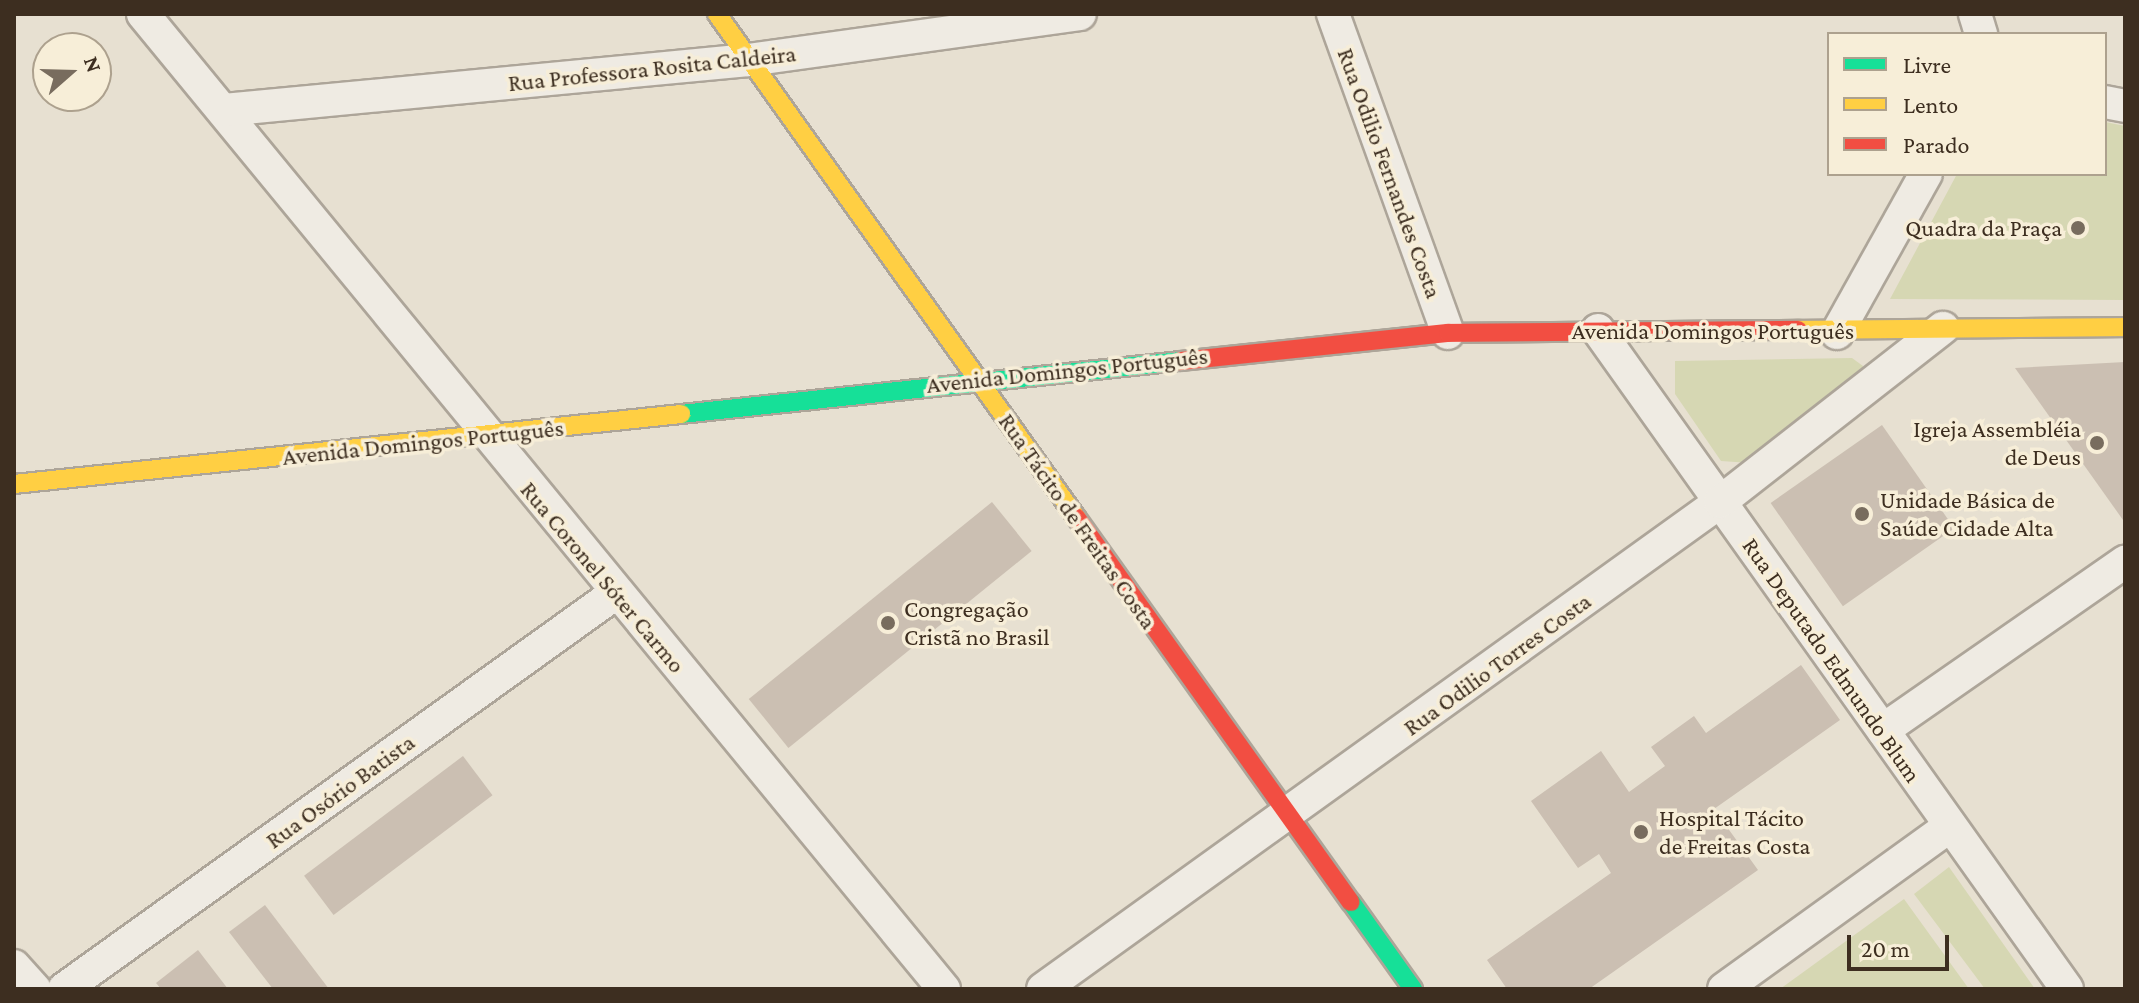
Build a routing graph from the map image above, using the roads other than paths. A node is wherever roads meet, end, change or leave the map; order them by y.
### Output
1 (143, 14) edge
2 (717, 14) edge
3 (1080, 14) edge
4 (1333, 14) edge
5 (749, 60) junction
6 (224, 110) junction
7 (1925, 176) edge
8 (2125, 327) edge
9 (1943, 328) junction
10 (1598, 330) junction
11 (1448, 333) junction
12 (1837, 333) junction
13 (978, 378) junction
14 (485, 434) junction
15 (14, 484) edge
16 (1720, 502) junction
17 (2125, 562) edge
18 (616, 593) junction
19 (1883, 730) junction
20 (1288, 817) junction
21 (1950, 826) junction
22 (14, 966) edge
23 (35, 989) edge
24 (64, 989) edge
25 (944, 989) edge
26 (1043, 989) edge
27 (1413, 989) edge
28 (1724, 989) edge
29 (2067, 989) edge

1 - 6 street, Rua Coronel Sóter Carmo
2 - 5 main road, Rua Tácito de Freitas Costa
3 - 5 street, Rua Professora Rosita Caldeira
4 - 11 street, Rua Odilio Fernandes Costa
5 - 6 street, Rua Professora Rosita Caldeira
5 - 13 main road, Rua Tácito de Freitas Costa
6 - 14 street, Rua Coronel Sóter Carmo
7 - 12 street
8 - 9 main road, Avenida Domingos Português
9 - 12 main road, Avenida Domingos Português
9 - 16 street, Rua Odilio Torres Costa
10 - 11 main road, Avenida Domingos Português
10 - 12 main road, Avenida Domingos Português
10 - 16 street, Rua Deputado Edmundo Blum
11 - 13 main road, Avenida Domingos Português
13 - 14 main road, Avenida Domingos Português
13 - 20 main road, Rua Tácito de Freitas Costa
14 - 15 main road, Avenida Domingos Português
14 - 18 street, Rua Coronel Sóter Carmo
16 - 19 street, Rua Deputado Edmundo Blum
16 - 20 street, Rua Odilio Torres Costa
17 - 19 street
18 - 24 street, Rua Osório Batista
18 - 25 street, Rua Coronel Sóter Carmo
19 - 21 street, Rua Deputado Edmundo Blum
20 - 26 street, Rua Odilio Torres Costa
20 - 27 main road, Rua Tácito de Freitas Costa
21 - 28 street
21 - 29 street, Rua Deputado Edmundo Blum
22 - 23 street

